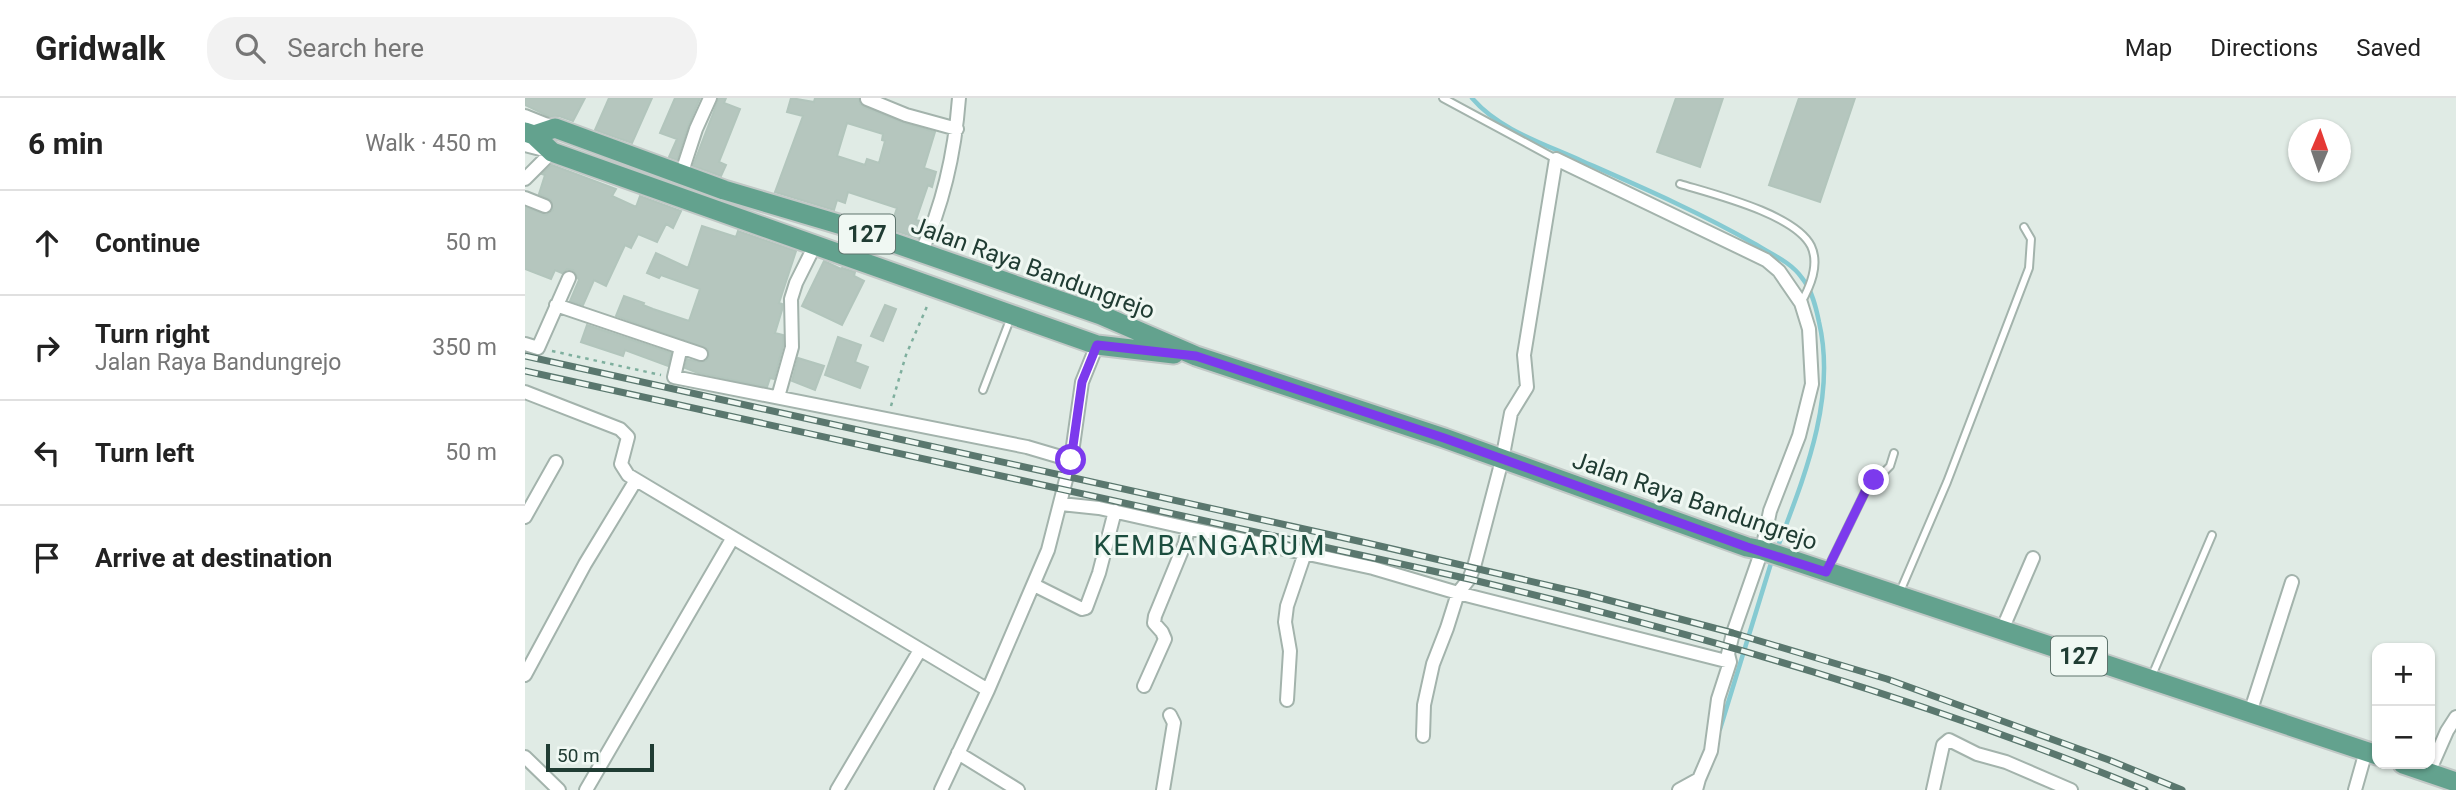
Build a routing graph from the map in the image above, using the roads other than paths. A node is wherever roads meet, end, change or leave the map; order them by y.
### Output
1 (710, 98) edge
2 (959, 98) edge
3 (1443, 98) edge
4 (867, 99) edge
5 (525, 116) edge
6 (555, 128) junction
7 (957, 129) junction
8 (528, 137) edge
9 (552, 152) junction
10 (1556, 159) junction
11 (681, 175) junction
12 (525, 178) edge
13 (1680, 184) dead end
14 (525, 198) edge
15 (545, 206) dead end
16 (2024, 227) dead end
17 (815, 245) junction
18 (921, 253) junction
19 (962, 267) junction
20 (569, 278) dead end
21 (944, 292) junction
22 (1803, 300) junction
23 (556, 305) junction
24 (1011, 316) junction
25 (1097, 345) junction
26 (532, 346) edge
27 (681, 347) junction
28 (701, 354) dead end
29 (1196, 356) junction
30 (982, 390) dead end
31 (525, 392) edge
32 (778, 397) junction
33 (1894, 453) dead end
34 (1071, 460) junction
35 (1502, 460) junction
36 (556, 461) dead end
37 (636, 480) junction
38 (1061, 504) junction
39 (1115, 511) junction
40 (525, 517) edge
41 (1188, 528) junction
42 (2212, 535) dead end
43 (731, 539) junction
44 (1305, 553) junction
45 (1770, 553) junction
46 (2033, 558) dead end
47 (1826, 572) junction
48 (2292, 582) dead end
49 (1034, 585) junction
50 (1458, 593) junction
51 (1898, 596) junction
52 (2002, 630) junction
53 (920, 650) junction
54 (1730, 662) junction
55 (525, 675) edge
56 (2150, 680) junction
57 (1144, 686) dead end
58 (988, 690) junction
59 (1286, 700) dead end
60 (2250, 713) junction
61 (1170, 715) dead end
62 (2456, 717) edge
63 (1423, 736) dead end
64 (958, 753) junction
65 (2372, 753) edge
66 (525, 757) edge
67 (2419, 769) edge
68 (2428, 772) junction
69 (2456, 782) edge
70 (1697, 784) edge
71 (559, 790) edge
72 (586, 790) edge
73 (837, 790) edge
74 (941, 790) edge
75 (1017, 790) edge
76 (1163, 790) edge
77 (1679, 790) edge
78 (1933, 790) edge
79 (2071, 790) edge
80 (2354, 790) edge

1 - 11 street
2 - 7 street
3 - 10 lane
4 - 7 street
5 - 6 street
6 - 8 main road, Jalan Raya Bandungrejo / 127
6 - 11 main road, Jalan Raya Bandungrejo / 127
7 - 18 street
8 - 9 main road, Jalan Raya Bandungrejo / 127
9 - 12 street
9 - 17 main road, Jalan Raya Bandungrejo / 127
10 - 22 street
10 - 35 street
11 - 18 main road, Jalan Raya Bandungrejo / 127
13 - 22 lane
14 - 15 street
16 - 51 lane
17 - 21 main road, Jalan Raya Bandungrejo / 127
17 - 32 street
18 - 19 main road, Jalan Raya Bandungrejo / 127
19 - 21 main road
19 - 29 main road, Jalan Raya Bandungrejo / 127
20 - 23 street
21 - 24 main road, Jalan Raya Bandungrejo / 127
22 - 45 street
23 - 26 street
23 - 27 street
24 - 25 main road, Jalan Raya Bandungrejo / 127
24 - 30 lane
25 - 29 main road, Jalan Raya Bandungrejo / 127
25 - 34 street
27 - 28 street
27 - 32 street
29 - 35 main road, Jalan Raya Bandungrejo / 127
31 - 37 street
32 - 34 street
33 - 47 lane
34 - 38 street
35 - 45 main road, Jalan Raya Bandungrejo / 127
35 - 50 street
36 - 40 street
37 - 43 street
37 - 55 street
38 - 39 street
38 - 49 street
39 - 41 street
39 - 49 street
41 - 44 street
41 - 57 street
42 - 56 lane
43 - 53 street
43 - 72 street
44 - 50 street
44 - 59 street
45 - 47 main road, Jalan Raya Bandungrejo / 127
45 - 54 street
46 - 52 street
47 - 51 main road, Jalan Raya Bandungrejo / 127
48 - 60 street
49 - 58 street
50 - 54 street
50 - 63 street
51 - 52 main road, Jalan Raya Bandungrejo / 127
52 - 56 main road, Jalan Raya Bandungrejo / 127
53 - 58 street
53 - 73 street
54 - 70 street
56 - 60 main road, Jalan Raya Bandungrejo / 127
58 - 64 street
60 - 65 main road, Jalan Raya Bandungrejo / 127
61 - 76 street
62 - 68 street
64 - 74 street
64 - 75 street
65 - 80 street
66 - 71 street
67 - 68 main road
68 - 69 main road
70 - 77 street
78 - 79 street

